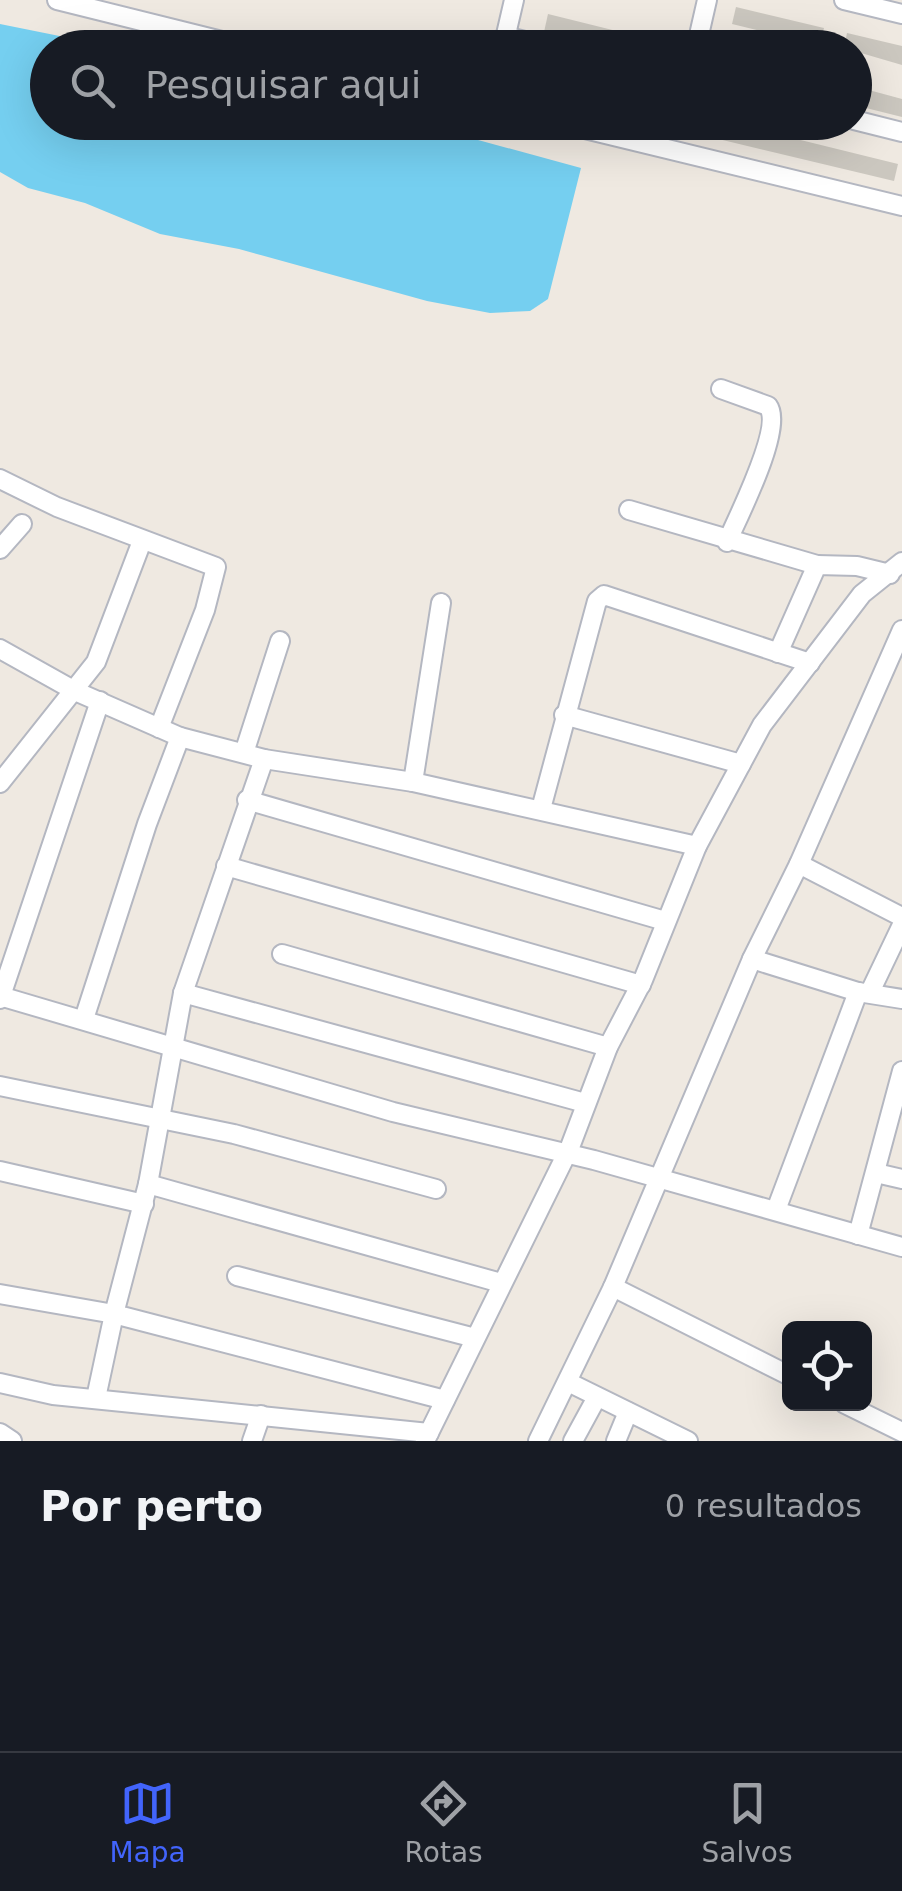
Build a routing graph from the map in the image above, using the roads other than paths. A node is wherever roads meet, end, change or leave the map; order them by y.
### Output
1 (57, 0) edge
2 (514, 0) edge
3 (707, 0) edge
4 (844, 0) edge
5 (870, 3) edge
6 (902, 14) edge
7 (178, 30) edge
8 (507, 30) edge
9 (700, 30) edge
10 (872, 124) edge
11 (902, 132) edge
12 (626, 140) edge
13 (902, 206) edge
14 (722, 389) dead end
15 (0, 479) edge
16 (629, 510) dead end
17 (22, 524) dead end
18 (142, 542) junction
19 (727, 542) junction
20 (0, 549) edge
21 (817, 565) junction
22 (896, 568) edge
23 (441, 603) dead end
24 (902, 630) edge
25 (280, 642) dead end
26 (0, 649) edge
27 (778, 653) junction
28 (810, 663) junction
29 (896, 670) edge
30 (75, 690) junction
31 (100, 702) junction
32 (564, 715) junction
33 (159, 728) junction
34 (180, 737) junction
35 (244, 753) junction
36 (264, 759) junction
37 (741, 764) junction
38 (0, 782) edge
39 (413, 782) junction
40 (247, 800) junction
41 (542, 809) junction
42 (697, 846) junction
43 (800, 864) junction
44 (226, 866) junction
45 (902, 917) edge
46 (664, 921) junction
47 (902, 925) edge
48 (282, 954) dead end
49 (752, 958) junction
50 (640, 985) junction
51 (864, 992) junction
52 (183, 993) junction
53 (0, 997) edge
54 (902, 999) edge
55 (84, 1019) junction
56 (172, 1045) junction
57 (608, 1046) junction
58 (901, 1078) edge
59 (0, 1086) edge
60 (585, 1103) junction
61 (160, 1119) junction
62 (566, 1154) junction
63 (0, 1171) edge
64 (876, 1173) junction
65 (902, 1179) edge
66 (660, 1180) junction
67 (148, 1184) junction
68 (436, 1189) dead end
69 (144, 1204) junction
70 (776, 1210) junction
71 (858, 1234) junction
72 (902, 1247) edge
73 (238, 1276) dead end
74 (500, 1282) junction
75 (613, 1287) junction
76 (0, 1294) edge
77 (114, 1314) junction
78 (475, 1338) junction
79 (782, 1372) edge
80 (568, 1382) junction
81 (0, 1383) edge
82 (598, 1397) junction
83 (96, 1398) junction
84 (445, 1400) junction
85 (859, 1411) edge
86 (628, 1412) junction
87 (261, 1415) junction
88 (902, 1432) edge
89 (0, 1433) edge
90 (664, 1436) edge
91 (427, 1437) edge
92 (545, 1439) edge
93 (12, 1441) edge
94 (252, 1441) edge
95 (573, 1441) edge
96 (616, 1441) edge
97 (688, 1441) edge

1 - 7 street
2 - 8 street
3 - 9 street
4 - 5 street
5 - 6 street
10 - 11 street
12 - 13 street
14 - 19 street
15 - 18 street
16 - 19 street
17 - 20 street
18 - 30 street
18 - 33 street
19 - 21 street
21 - 22 street
21 - 27 street
22 - 28 street
23 - 39 street
24 - 29 street
25 - 35 street
26 - 30 street
27 - 28 street
27 - 32 street
28 - 37 street
29 - 43 street
30 - 31 street
30 - 38 street
31 - 33 street
31 - 53 street
32 - 37 street
32 - 41 street
33 - 34 street
34 - 35 street
34 - 55 street
35 - 36 street
36 - 39 street
36 - 40 street
37 - 42 street
39 - 41 street
40 - 44 street
40 - 46 street
41 - 42 street
42 - 46 street
43 - 45 street
43 - 49 street
44 - 50 street
44 - 52 street
46 - 50 street
47 - 51 street
48 - 57 street
49 - 51 street
49 - 66 street
50 - 57 street
51 - 54 street
51 - 70 street
52 - 56 street
52 - 60 street
53 - 55 street
55 - 56 street
56 - 61 street
56 - 62 street
57 - 60 street
58 - 64 street
59 - 61 street
60 - 62 street
61 - 67 street
61 - 68 street
62 - 66 street
62 - 74 street
63 - 69 street
64 - 65 street
64 - 71 street
66 - 70 street
66 - 75 street
67 - 69 street
67 - 74 street
69 - 77 street
70 - 71 street
71 - 72 street
73 - 78 street
74 - 78 street
75 - 79 street
75 - 80 street
76 - 77 street
77 - 83 street
77 - 84 street
78 - 84 street
80 - 82 street
80 - 92 street
81 - 83 street
82 - 86 street
82 - 95 street
83 - 87 street
84 - 91 street
85 - 88 street
86 - 90 street
86 - 96 street
87 - 91 street
87 - 94 street
89 - 93 street
90 - 97 street

